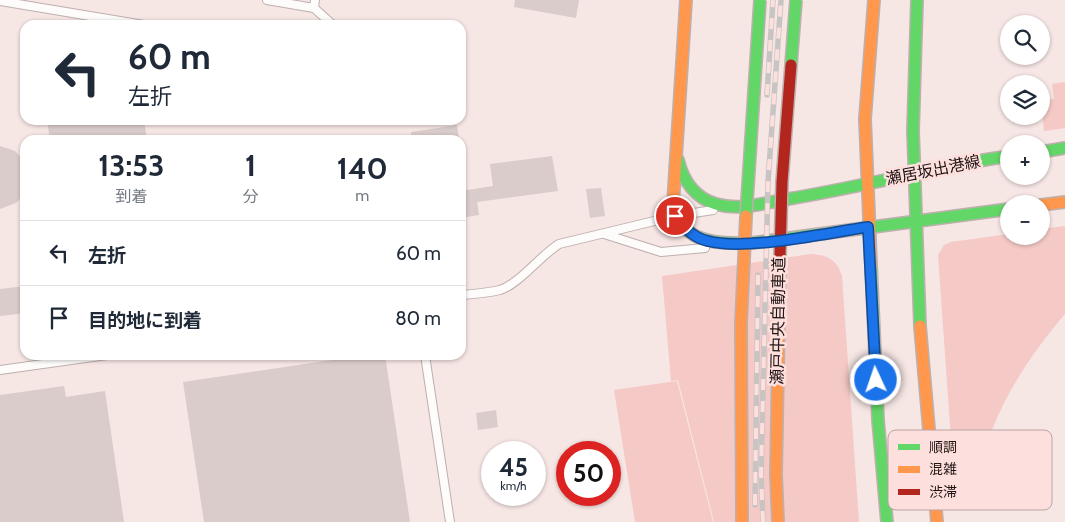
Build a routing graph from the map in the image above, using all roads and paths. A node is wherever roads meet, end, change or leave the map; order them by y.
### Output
1 (267, 0) edge
2 (686, 0) edge
3 (760, 0) edge
4 (796, 0) edge
5 (874, 0) edge
6 (917, 0) edge
7 (0, 1) edge
8 (315, 4) edge
9 (114, 20) edge
10 (329, 20) edge
11 (1065, 148) edge
12 (1050, 150) edge
13 (676, 152) junction
14 (1000, 158) edge
15 (913, 173) junction
16 (867, 183) junction
17 (1065, 202) edge
18 (1050, 204) edge
19 (737, 206) junction
20 (1000, 210) edge
21 (675, 216) junction
22 (915, 222) junction
23 (868, 227) junction
24 (602, 234) junction
25 (752, 243) junction
26 (466, 294) edge
27 (71, 360) edge
28 (426, 360) edge
29 (0, 370) edge
30 (928, 430) edge
31 (450, 522) edge
32 (742, 522) edge
33 (778, 522) edge
34 (887, 522) edge

1 - 8 lane
2 - 13 main road
3 - 32 main road, bridge
4 - 33 main road, 瀬戸中央自動車道, bridge
5 - 16 main road
6 - 15 main road
7 - 9 lane
8 - 10 lane
11 - 12 main road
13 - 19 main road
13 - 21 main road
14 - 15 main road, 瀬居坂出港線
15 - 16 main road, 瀬居坂出港線
15 - 22 main road
16 - 19 main road
16 - 23 main road, 瀬居坂出港線
17 - 18 main road
19 - 21 lane
20 - 22 main road
21 - 24 lane
21 - 25 main road
22 - 23 main road
22 - 30 main road
23 - 25 main road
23 - 34 main road, 瀬居坂出港線
24 - 25 lane
24 - 26 lane
27 - 29 lane
28 - 31 lane

